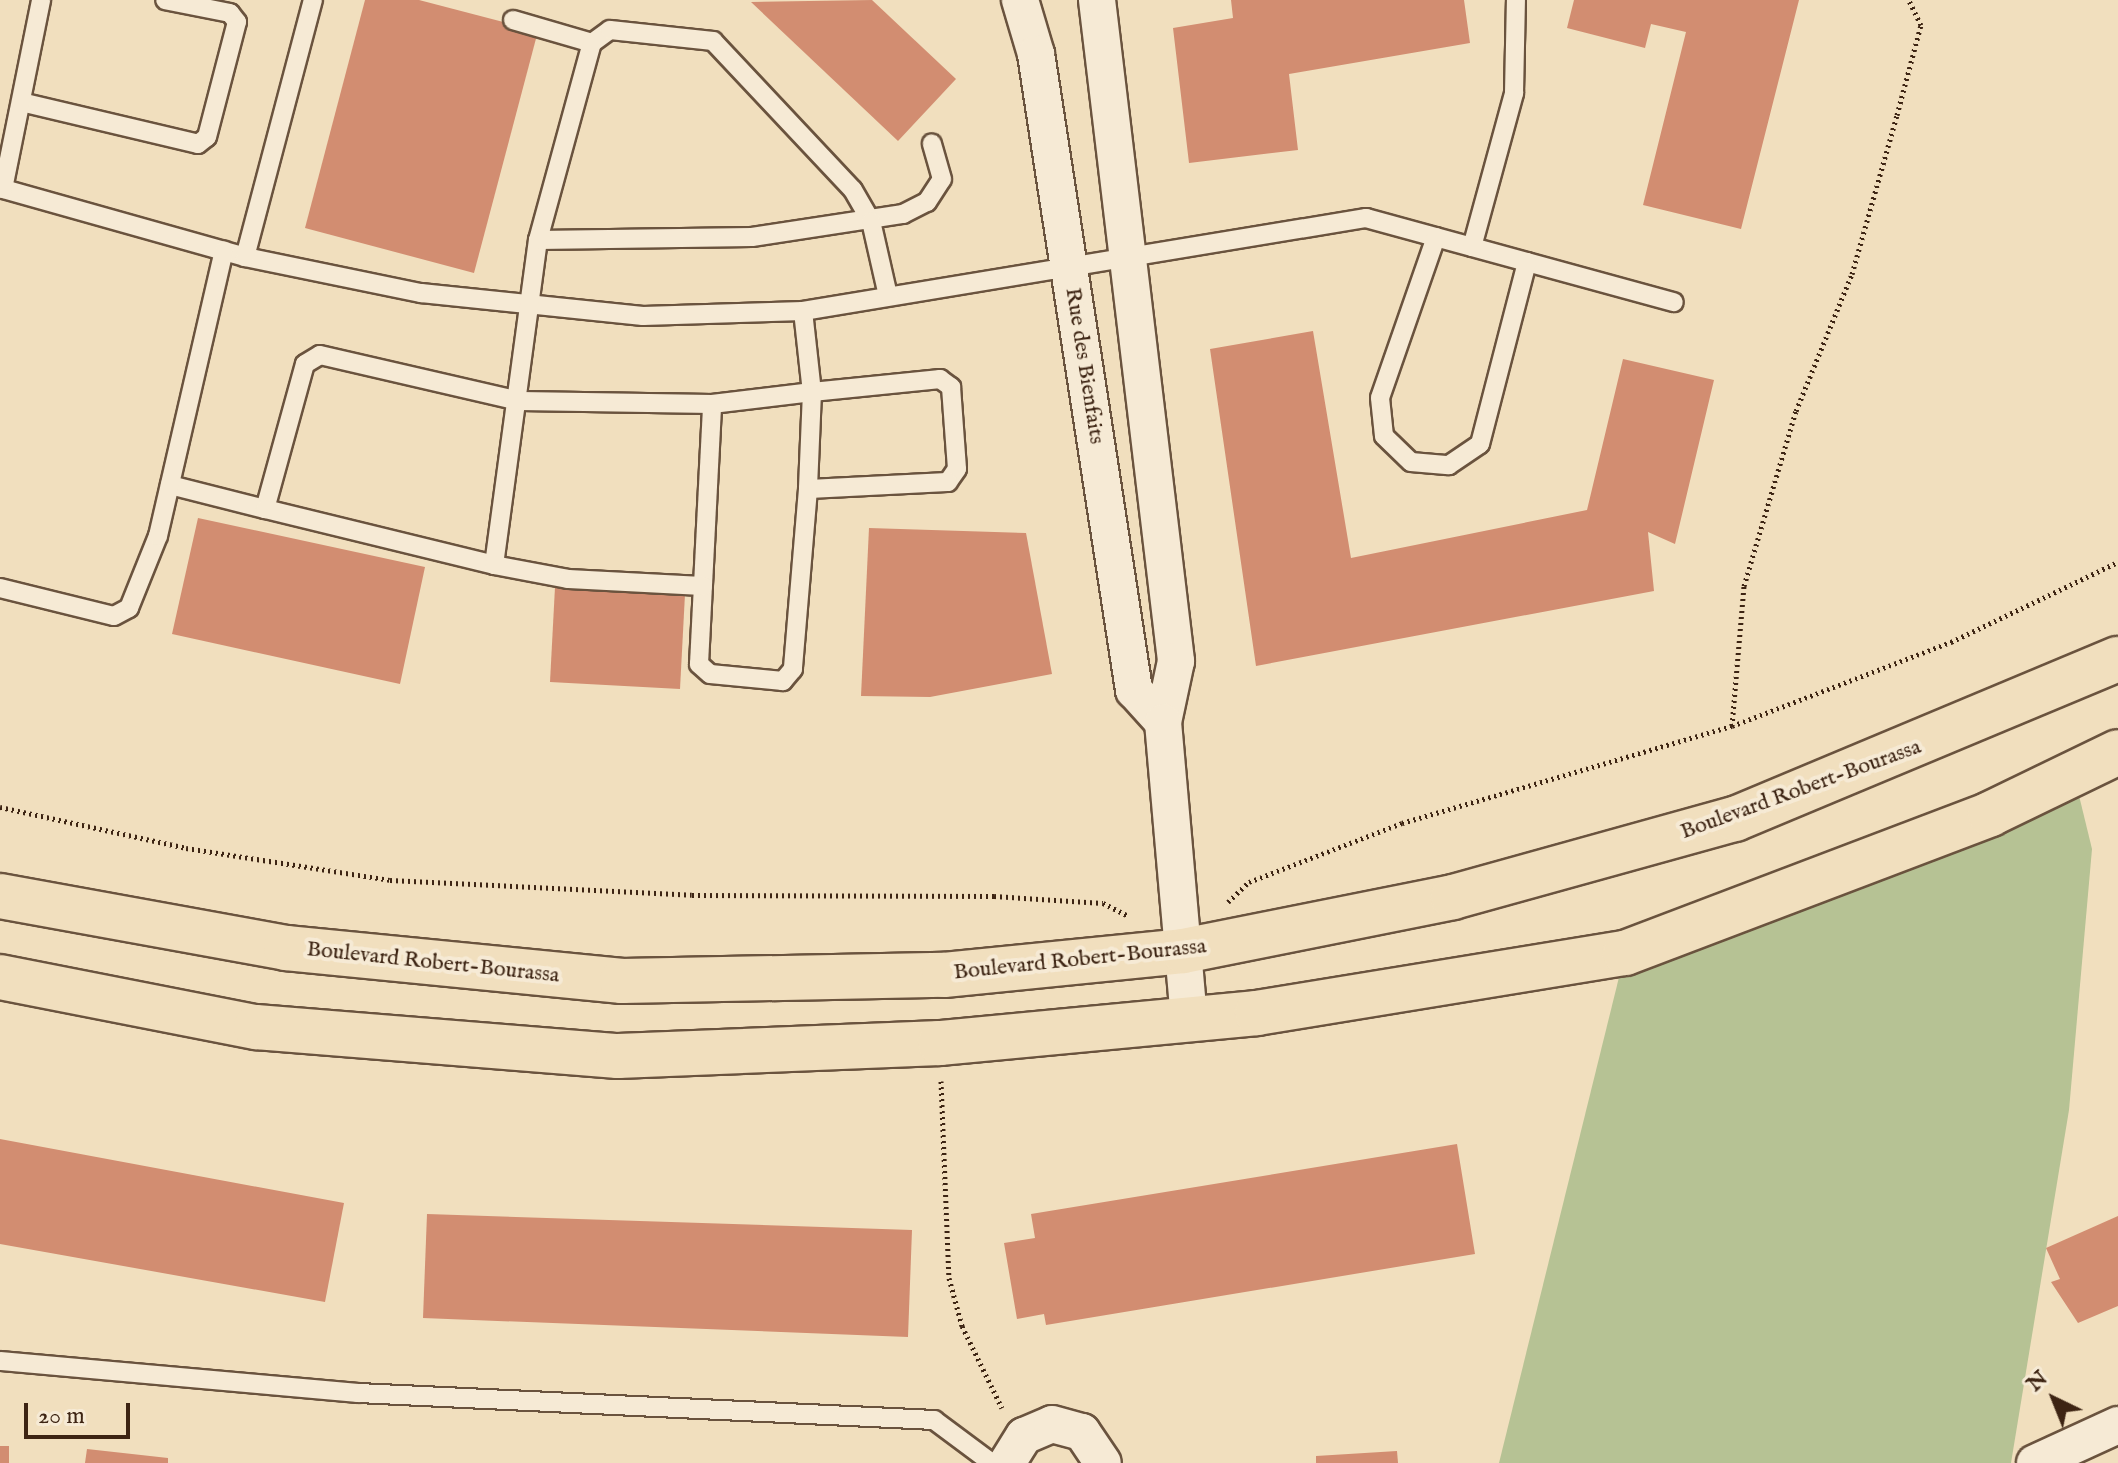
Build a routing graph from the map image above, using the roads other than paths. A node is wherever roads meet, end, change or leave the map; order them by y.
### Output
1 (41, 0) edge
2 (165, 0) edge
3 (313, 0) edge
4 (1020, 0) edge
5 (1097, 0) edge
6 (1516, 0) edge
7 (513, 20) dead end
8 (592, 43) junction
9 (21, 102) junction
10 (932, 143) dead end
11 (1, 189) edge
12 (871, 221) junction
13 (1436, 237) junction
14 (538, 240) junction
15 (1472, 247) junction
16 (224, 251) junction
17 (1126, 253) junction
18 (245, 257) junction
19 (1527, 262) junction
20 (1068, 266) junction
21 (888, 296) junction
22 (1674, 302) dead end
23 (531, 306) junction
24 (803, 311) junction
25 (812, 392) junction
26 (520, 401) junction
27 (712, 404) junction
28 (170, 485) junction
29 (808, 489) junction
30 (265, 509) junction
31 (494, 565) junction
32 (703, 586) junction
33 (0, 588) edge
34 (2118, 659) edge
35 (1163, 722) junction
36 (2118, 752) edge
37 (0, 896) edge
38 (1183, 951) junction
39 (0, 977) edge
40 (1189, 1018) junction
41 (0, 1361) edge
42 (2118, 1425) edge
43 (1006, 1456) edge
44 (1103, 1463) edge
45 (2035, 1463) edge

1 - 9 lane
2 - 9 lane
3 - 18 lane
4 - 20 street, Rue des Bienfaits
5 - 17 street
6 - 15 lane
7 - 8 lane
8 - 12 lane
8 - 14 lane
9 - 11 lane
10 - 12 lane
11 - 16 lane
12 - 14 lane
12 - 21 lane
13 - 15 lane
13 - 17 lane
13 - 19 lane
14 - 23 lane
15 - 19 lane
16 - 18 lane
16 - 28 lane
17 - 20 lane
17 - 35 street
18 - 23 lane
19 - 22 lane
20 - 21 lane
20 - 35 street, Rue des Bienfaits
21 - 24 lane
23 - 24 lane
23 - 26 lane
24 - 25 lane
25 - 27 lane
25 - 29 lane
25 - 29 lane
26 - 27 lane
26 - 30 lane
26 - 31 lane
27 - 32 lane
28 - 30 lane
28 - 33 lane
29 - 32 lane
30 - 31 lane
31 - 32 lane
34 - 38 highway, Boulevard Robert-Bourassa
35 - 38 street
36 - 40 highway
37 - 38 highway, Boulevard Robert-Bourassa
38 - 40 street
39 - 40 highway
41 - 43 lane
42 - 45 street
43 - 44 street

